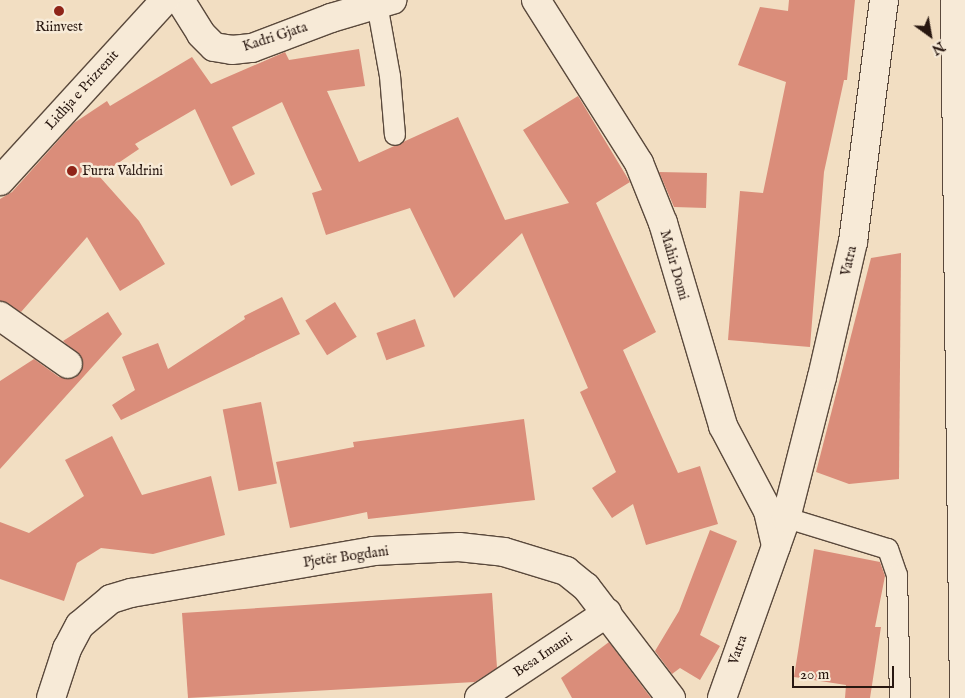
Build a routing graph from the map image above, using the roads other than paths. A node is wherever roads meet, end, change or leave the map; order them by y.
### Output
1 (165, 0) edge
2 (180, 0) edge
3 (536, 0) edge
4 (884, 0) edge
5 (955, 0) edge
6 (385, 2) edge
7 (395, 135) dead end
8 (0, 181) edge
9 (0, 316) edge
10 (68, 364) dead end
11 (777, 515) junction
12 (776, 546) joint
13 (607, 613) junction
14 (52, 698) edge
15 (479, 698) edge
16 (671, 698) edge
17 (722, 698) edge
18 (900, 698) edge
19 (964, 698) edge

1 - 8 street, Lidhja e Prizrenit
2 - 6 street, Kadri Gjata
3 - 11 street, Mahir Domi
4 - 11 street, Vatra
5 - 19 street
6 - 7 lane
9 - 10 street
11 - 12 street, Mahir Domi
11 - 18 lane
12 - 17 street, Vatra
13 - 14 street, Pjetër Bogdani
13 - 15 street, Besa Imami
13 - 16 street, Pjetër Bogdani

